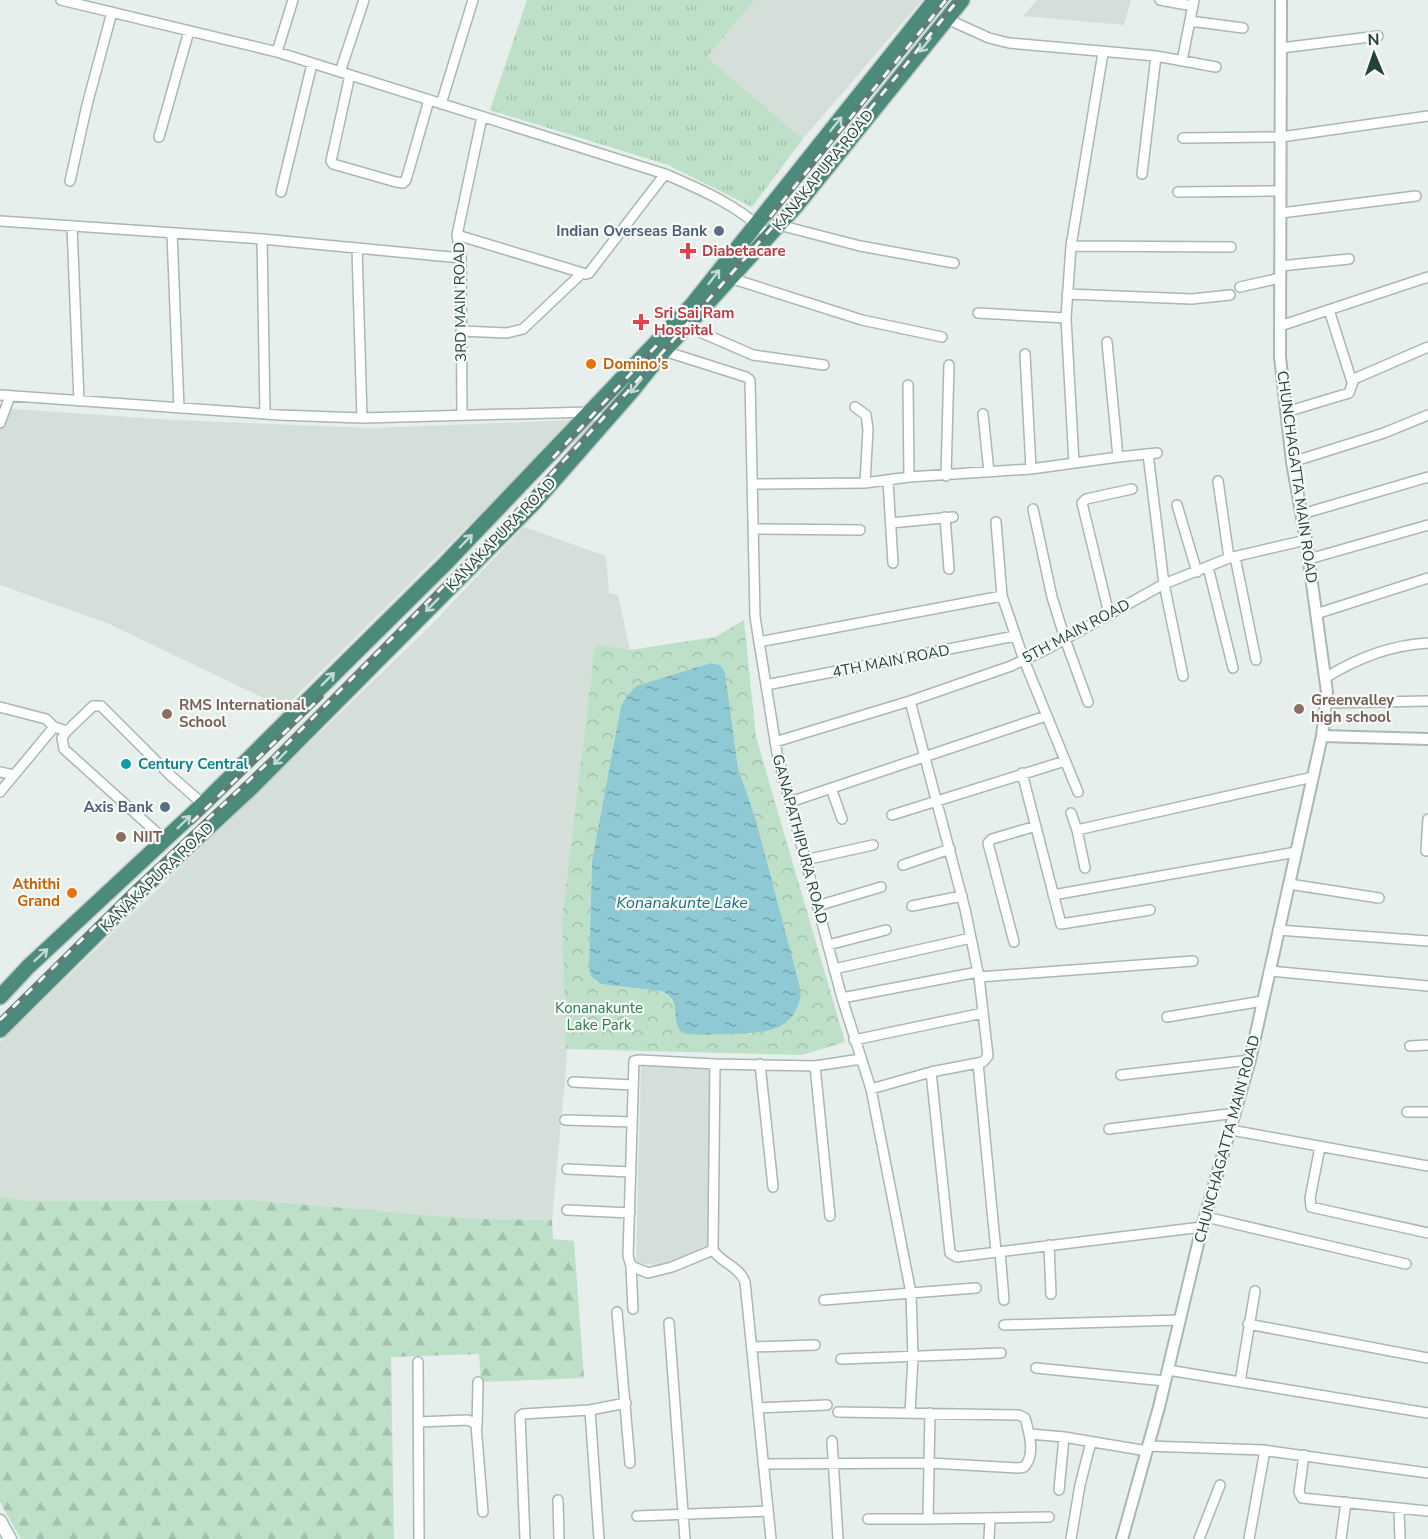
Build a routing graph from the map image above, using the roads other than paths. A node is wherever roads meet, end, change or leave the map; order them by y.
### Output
1 (61, 0) edge
2 (293, 0) edge
3 (364, 0) edge
4 (473, 0) edge
5 (935, 0) edge
6 (962, 0) edge
7 (1160, 0) edge
8 (1281, 0) edge
9 (74, 2) edge
10 (1193, 3) edge
11 (112, 12) junction
12 (947, 19) junction
13 (1190, 21) junction
14 (1243, 28) dead end
15 (189, 31) junction
16 (1378, 36) dead end
17 (1281, 48) junction
18 (277, 52) junction
19 (1103, 53) junction
20 (1156, 56) junction
21 (1182, 61) junction
22 (312, 64) junction
23 (1216, 67) dead end
24 (345, 74) junction
25 (429, 100) junction
26 (441, 104) junction
27 (482, 117) junction
28 (1428, 117) edge
29 (159, 137) dead end
30 (1281, 137) junction
31 (1183, 138) dead end
32 (665, 174) junction
33 (1142, 174) dead end
34 (70, 181) dead end
35 (1280, 191) junction
36 (281, 192) dead end
37 (1179, 192) dead end
38 (1416, 196) dead end
39 (1281, 213) junction
40 (0, 221) edge
41 (756, 224) junction
42 (72, 226) junction
43 (774, 231) junction
44 (172, 233) junction
45 (457, 235) junction
46 (262, 239) junction
47 (1071, 246) junction
48 (1231, 247) dead end
49 (357, 248) junction
50 (461, 258) junction
51 (1349, 259) dead end
52 (954, 263) dead end
53 (1280, 266) junction
54 (581, 274) junction
55 (730, 278) junction
56 (1280, 278) junction
57 (1428, 278) edge
58 (1240, 287) dead end
59 (1067, 294) junction
60 (1230, 295) dead end
61 (1329, 310) junction
62 (978, 313) dead end
63 (1066, 318) junction
64 (686, 326) junction
65 (1280, 326) junction
66 (461, 331) junction
67 (942, 337) dead end
68 (1107, 342) dead end
69 (1428, 348) edge
70 (664, 351) junction
71 (1024, 354) dead end
72 (824, 365) dead end
73 (949, 365) dead end
74 (1352, 382) junction
75 (908, 385) dead end
76 (5, 395) edge
77 (79, 401) junction
78 (855, 407) dead end
79 (179, 408) junction
80 (590, 412) junction
81 (1286, 412) junction
82 (265, 414) junction
83 (462, 414) junction
84 (983, 414) dead end
85 (1428, 415) edge
86 (362, 418) junction
87 (605, 421) junction
88 (0, 423) edge
89 (1118, 457) junction
90 (1292, 462) junction
91 (1074, 463) junction
92 (1031, 469) junction
93 (989, 472) junction
94 (946, 476) junction
95 (909, 477) junction
96 (1428, 477) edge
97 (888, 481) junction
98 (1218, 481) dead end
99 (865, 483) junction
100 (752, 484) junction
101 (1132, 489) dead end
102 (1178, 505) dead end
103 (1033, 509) dead end
104 (1302, 513) junction
105 (996, 522) dead end
106 (891, 523) junction
107 (1428, 525) edge
108 (753, 529) junction
109 (860, 530) dead end
110 (1306, 540) junction
111 (1232, 558) junction
112 (1309, 558) junction
113 (893, 563) dead end
114 (1208, 567) junction
115 (949, 569) dead end
116 (1197, 572) junction
117 (1428, 578) edge
118 (1164, 584) junction
119 (1002, 596) junction
120 (1110, 614) junction
121 (1316, 614) junction
122 (1016, 636) junction
123 (1065, 639) junction
124 (759, 642) junction
125 (1428, 643) edge
126 (1024, 660) junction
127 (1256, 660) dead end
128 (1233, 668) dead end
129 (1183, 676) dead end
130 (1325, 678) junction
131 (766, 685) junction
132 (910, 701) junction
133 (1428, 701) edge
134 (1088, 702) dead end
135 (1326, 703) junction
136 (0, 707) edge
137 (1046, 716) junction
138 (54, 727) junction
139 (68, 731) junction
140 (1322, 736) junction
141 (1428, 740) edge
142 (775, 741) junction
143 (925, 757) junction
144 (1065, 761) junction
145 (0, 772) edge
146 (1022, 773) junction
147 (14, 775) junction
148 (1313, 777) junction
149 (831, 788) junction
150 (0, 792) edge
151 (1078, 792) dead end
152 (937, 799) junction
153 (790, 802) junction
154 (203, 804) junction
155 (1071, 813) dead end
156 (892, 815) dead end
157 (842, 819) dead end
158 (1428, 819) edge
159 (1036, 826) junction
160 (1077, 830) junction
161 (165, 840) junction
162 (873, 845) dead end
163 (950, 849) junction
164 (1426, 851) dead end
165 (1296, 852) junction
166 (805, 860) junction
167 (903, 865) dead end
168 (1084, 868) dead end
169 (1289, 884) junction
170 (882, 886) dead end
171 (1053, 895) junction
172 (962, 897) junction
173 (1379, 897) dead end
174 (818, 906) junction
175 (912, 906) dead end
176 (1150, 910) dead end
177 (886, 930) dead end
178 (1278, 930) junction
179 (971, 938) junction
180 (1428, 941) edge
181 (1014, 942) dead end
182 (828, 945) junction
183 (1193, 961) dead end
184 (834, 969) junction
185 (1269, 972) junction
186 (978, 974) junction
187 (1428, 986) edge
188 (0, 997) edge
189 (842, 998) junction
190 (1263, 1001) junction
191 (983, 1013) junction
192 (1167, 1017) dead end
193 (0, 1030) edge
194 (854, 1040) junction
195 (1428, 1045) edge
196 (1410, 1046) dead end
197 (861, 1059) junction
198 (1250, 1060) junction
199 (978, 1063) junction
200 (715, 1064) junction
201 (760, 1064) junction
202 (815, 1066) junction
203 (932, 1072) junction
204 (1121, 1076) dead end
205 (573, 1082) dead end
206 (633, 1085) junction
207 (871, 1089) junction
208 (1407, 1112) dead end
209 (1428, 1112) edge
210 (1236, 1113) junction
211 (565, 1120) dead end
212 (632, 1122) junction
213 (1110, 1129) dead end
214 (1231, 1130) junction
215 (1320, 1147) junction
216 (1428, 1167) edge
217 (567, 1169) dead end
218 (631, 1172) junction
219 (773, 1187) dead end
220 (567, 1210) dead end
221 (630, 1213) junction
222 (830, 1216) dead end
223 (1204, 1222) junction
224 (1428, 1233) edge
225 (1049, 1245) junction
226 (713, 1250) junction
227 (998, 1252) junction
228 (1406, 1264) dead end
229 (631, 1266) junction
230 (976, 1288) dead end
231 (1255, 1292) dead end
232 (911, 1293) junction
233 (1051, 1294) dead end
234 (824, 1300) dead end
235 (1004, 1300) dead end
236 (633, 1309) dead end
237 (617, 1312) dead end
238 (1180, 1320) junction
239 (669, 1323) dead end
240 (1248, 1324) junction
241 (1004, 1325) dead end
242 (815, 1345) dead end
243 (752, 1347) junction
244 (1001, 1353) dead end
245 (913, 1357) junction
246 (1428, 1358) edge
247 (841, 1359) dead end
248 (418, 1362) dead end
249 (1036, 1368) dead end
250 (1167, 1376) junction
251 (478, 1382) dead end
252 (1240, 1382) junction
253 (626, 1403) junction
254 (827, 1405) dead end
255 (758, 1408) junction
256 (590, 1410) junction
257 (838, 1412) dead end
258 (910, 1413) junction
259 (930, 1413) junction
260 (1428, 1413) edge
261 (418, 1422) junction
262 (477, 1427) junction
263 (1030, 1434) junction
264 (1064, 1437) junction
265 (832, 1441) dead end
266 (1091, 1442) junction
267 (1147, 1448) junction
268 (1265, 1450) junction
269 (1304, 1455) junction
270 (630, 1463) dead end
271 (835, 1463) junction
272 (930, 1463) junction
273 (763, 1464) junction
274 (1428, 1473) edge
275 (1220, 1485) dead end
276 (1059, 1490) dead end
277 (558, 1500) dead end
278 (1346, 1502) junction
279 (1400, 1508) junction
280 (768, 1511) junction
281 (1428, 1511) edge
282 (483, 1512) dead end
283 (685, 1515) junction
284 (637, 1516) dead end
285 (1049, 1517) dead end
286 (990, 1518) junction
287 (928, 1519) junction
288 (868, 1520) dead end
289 (0, 1521) edge
290 (0, 1532) edge
291 (4, 1539) edge
292 (10, 1539) edge
293 (419, 1539) edge
294 (525, 1539) edge
295 (559, 1539) edge
296 (599, 1539) edge
297 (686, 1539) edge
298 (771, 1539) edge
299 (838, 1539) edge
300 (989, 1539) edge
301 (1071, 1539) edge
302 (1122, 1539) edge
303 (1199, 1539) edge
304 (1250, 1539) edge
305 (1341, 1539) edge
306 (1400, 1539) edge

1 - 9 street
2 - 18 street
3 - 24 street
4 - 26 street
41 -> 5 highway, KANAKAPURA ROAD
6 - 12 highway, KANAKAPURA ROAD
7 - 10 street
8 - 17 street, CHUNCHAGATTA MAIN ROAD
9 - 11 street
10 - 13 street
11 - 15 street
11 - 34 street
12 - 19 street
12 -> 43 highway, KANAKAPURA ROAD
13 - 14 street
13 - 21 street
15 - 18 street
15 - 29 street
16 - 17 street
17 - 30 street, CHUNCHAGATTA MAIN ROAD
18 - 22 street
19 - 20 street
19 - 47 street
20 - 21 street
20 - 33 street
21 - 23 street
22 - 24 street
22 - 36 street
24 - 25 street
24 - 25 street
25 - 26 street
26 - 27 street
27 - 32 street
27 - 45 street
28 - 30 street
30 - 31 street
30 - 35 street, CHUNCHAGATTA MAIN ROAD
32 - 41 street
32 - 54 street
35 - 37 street
35 - 39 street, CHUNCHAGATTA MAIN ROAD
38 - 39 street
39 - 53 street, CHUNCHAGATTA MAIN ROAD
40 - 42 street
41 - 43 street
80 -> 41 highway, KANAKAPURA ROAD
42 - 44 street
42 - 77 street
43 - 52 street
43 - 55 highway, KANAKAPURA ROAD
44 - 46 street
44 - 79 street
45 - 50 street, 3RD MAIN ROAD
45 - 54 street, 3RD MAIN ROAD
46 - 49 street
46 - 82 street
47 - 48 street
47 - 59 street
49 - 50 street
49 - 86 street
50 - 66 street, 3RD MAIN ROAD
51 - 53 street
53 - 56 street, CHUNCHAGATTA MAIN ROAD
54 - 66 street
55 - 64 highway, KANAKAPURA ROAD
55 - 67 street
56 - 58 street
56 - 65 street, CHUNCHAGATTA MAIN ROAD
57 - 61 street
59 - 60 street
59 - 63 street
61 - 65 street
61 - 74 street
62 - 63 street
63 - 91 street
64 - 70 highway, KANAKAPURA ROAD
64 - 72 street
65 - 81 street, CHUNCHAGATTA MAIN ROAD
66 - 83 street, 3RD MAIN ROAD
68 - 89 street
69 - 74 street
70 -> 87 highway, KANAKAPURA ROAD
70 - 100 street, GANAPATHIPURA ROAD
71 - 92 street
73 - 94 street
74 - 81 street
75 - 95 street
76 - 77 street
76 - 88 street
77 - 79 street
78 - 99 street
79 - 82 street
80 - 83 street
80 - 87 street
154 -> 80 highway, KANAKAPURA ROAD
81 - 90 street, CHUNCHAGATTA MAIN ROAD
82 - 86 street
83 - 86 street
84 - 93 street
85 - 90 street
87 -> 193 highway, KANAKAPURA ROAD
89 - 91 street
89 - 118 street
90 - 104 street, CHUNCHAGATTA MAIN ROAD
91 - 92 street
92 - 93 street
93 - 94 street
94 - 95 street
95 - 97 street
96 - 104 street
97 - 99 street
97 - 106 street
98 - 111 street
99 - 100 street
100 - 108 street, GANAPATHIPURA ROAD
101 - 120 street
102 - 116 street
103 - 123 street
104 - 110 street, CHUNCHAGATTA MAIN ROAD
105 - 119 street
106 - 113 street
106 - 115 street
107 - 112 street
108 - 109 street
108 - 124 street, GANAPATHIPURA ROAD
110 - 111 street, 5TH MAIN ROAD
110 - 112 street, CHUNCHAGATTA MAIN ROAD
111 - 114 street, 5TH MAIN ROAD
111 - 127 street
112 - 121 street, CHUNCHAGATTA MAIN ROAD
114 - 116 street, 5TH MAIN ROAD
114 - 128 street
116 - 118 street, 5TH MAIN ROAD
117 - 121 street
118 - 120 street, 5TH MAIN ROAD
118 - 129 street
119 - 122 street
119 - 124 street
120 - 123 street, 5TH MAIN ROAD
121 - 130 street, CHUNCHAGATTA MAIN ROAD
122 - 126 street
122 - 131 street, 4TH MAIN ROAD
123 - 126 street, 5TH MAIN ROAD
123 - 134 street
124 - 131 street, GANAPATHIPURA ROAD
125 - 130 street
126 - 132 street, 5TH MAIN ROAD
126 - 137 street
130 - 135 street, CHUNCHAGATTA MAIN ROAD
131 - 142 street, GANAPATHIPURA ROAD
132 - 142 street, 5TH MAIN ROAD
132 - 143 street
133 - 135 street
135 - 140 street, CHUNCHAGATTA MAIN ROAD
136 - 138 street
137 - 143 street
137 - 144 street
138 - 139 street
138 - 147 street
139 - 154 street
139 - 161 street
140 - 141 street
140 - 148 street, CHUNCHAGATTA MAIN ROAD
142 - 153 street, GANAPATHIPURA ROAD
143 - 149 street
143 - 152 street
144 - 146 street
144 - 151 street
145 - 147 street
146 - 152 street
146 - 159 street
147 - 150 street
148 - 160 street
148 - 165 street, CHUNCHAGATTA MAIN ROAD
149 - 153 street
149 - 157 street
152 - 156 street
152 - 163 street
153 - 166 street, GANAPATHIPURA ROAD
161 -> 154 highway, KANAKAPURA ROAD
155 - 160 street
158 - 164 street
159 - 171 street
159 - 181 street
160 - 168 street
188 -> 161 highway, KANAKAPURA ROAD
162 - 166 street
163 - 167 street
163 - 172 street
165 - 169 street, CHUNCHAGATTA MAIN ROAD
165 - 171 street
166 - 174 street, GANAPATHIPURA ROAD
169 - 173 street
169 - 178 street, CHUNCHAGATTA MAIN ROAD
170 - 174 street
171 - 176 street
172 - 175 street
172 - 179 street
174 - 182 street, GANAPATHIPURA ROAD
177 - 182 street
178 - 180 street
178 - 185 street, CHUNCHAGATTA MAIN ROAD
179 - 184 street
179 - 186 street
182 - 184 street, GANAPATHIPURA ROAD
183 - 186 street
184 - 189 street, GANAPATHIPURA ROAD
185 - 187 street
185 - 190 street, CHUNCHAGATTA MAIN ROAD
186 - 189 street
186 - 191 street
189 - 194 street, GANAPATHIPURA ROAD
190 - 192 street
190 - 198 street, CHUNCHAGATTA MAIN ROAD
191 - 194 street
191 - 199 street
194 - 197 street, GANAPATHIPURA ROAD
195 - 196 street
197 - 202 street
197 - 207 street, GANAPATHIPURA ROAD
198 - 204 street
198 - 210 street, CHUNCHAGATTA MAIN ROAD
199 - 203 street
199 - 227 street
200 - 201 street
200 - 206 street
200 - 226 street
201 - 202 street
201 - 219 street
202 - 222 street
203 - 207 street
203 - 227 street
205 - 206 street
206 - 212 street
207 - 232 street, GANAPATHIPURA ROAD
208 - 209 street
210 - 213 street
210 - 214 street, CHUNCHAGATTA MAIN ROAD
211 - 212 street
212 - 218 street
214 - 215 street
214 - 223 street, CHUNCHAGATTA MAIN ROAD
215 - 216 street
215 - 224 street
217 - 218 street
218 - 221 street
220 - 221 street
221 - 229 street
223 - 225 street
223 - 228 street
223 - 238 street, CHUNCHAGATTA MAIN ROAD
225 - 227 street
225 - 233 street
226 - 229 street
226 - 243 street
227 - 235 street
229 - 236 street
230 - 232 street
231 - 240 street
232 - 234 street
232 - 245 street, GANAPATHIPURA ROAD
237 - 253 street
238 - 241 street
238 - 250 street, CHUNCHAGATTA MAIN ROAD
239 - 283 street
240 - 246 street
240 - 252 street
242 - 243 street
243 - 255 street
244 - 245 street
245 - 247 street
245 - 258 street, GANAPATHIPURA ROAD
248 - 261 street
249 - 250 street
250 - 252 street
250 - 267 street, CHUNCHAGATTA MAIN ROAD
251 - 262 street
252 - 260 street
253 - 256 street
253 - 270 street
254 - 255 street
255 - 273 street
256 - 294 street
256 - 296 street
257 - 258 street
258 - 259 street
259 - 263 street
259 - 272 street
261 - 262 street
261 - 293 street
262 - 282 street
263 - 264 street
263 - 272 street
264 - 266 street
264 - 276 street
265 - 271 street
266 - 267 street
266 - 301 street
267 - 268 street
267 - 302 street, CHUNCHAGATTA MAIN ROAD
268 - 269 street
268 - 304 street
269 - 274 street
269 - 278 street
271 - 272 street
271 - 273 street
271 - 299 street
272 - 287 street
273 - 280 street
275 - 303 street
277 - 295 street
278 - 279 street
278 - 305 street
279 - 281 street
279 - 306 street
280 - 283 street
280 - 298 street
283 - 284 street
283 - 297 street
285 - 286 street
286 - 287 street
286 - 300 street
287 - 288 street
289 - 292 main road
290 - 291 main road

